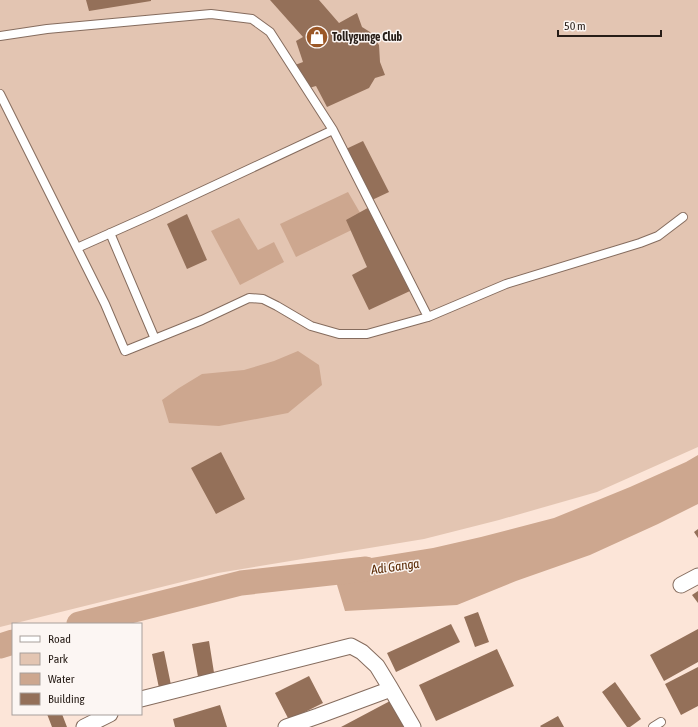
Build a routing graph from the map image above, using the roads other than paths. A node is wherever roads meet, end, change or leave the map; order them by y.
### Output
1 (0, 36) edge
2 (0, 94) edge
3 (333, 130) junction
4 (683, 217) dead end
5 (110, 233) junction
6 (77, 248) junction
7 (428, 317) junction
8 (155, 339) junction
9 (698, 576) edge
10 (681, 585) dead end
11 (391, 689) junction
12 (142, 699) edge
13 (108, 715) edge
14 (661, 722) dead end
15 (84, 727) edge
16 (286, 727) edge
17 (413, 727) edge
18 (653, 727) edge

1 - 3 lane
2 - 6 lane
3 - 5 lane
3 - 7 lane
4 - 7 lane
5 - 6 lane
5 - 8 lane
6 - 8 lane
7 - 8 lane
9 - 10 street
11 - 12 street
11 - 16 street
11 - 17 street
13 - 15 street
14 - 18 lane

